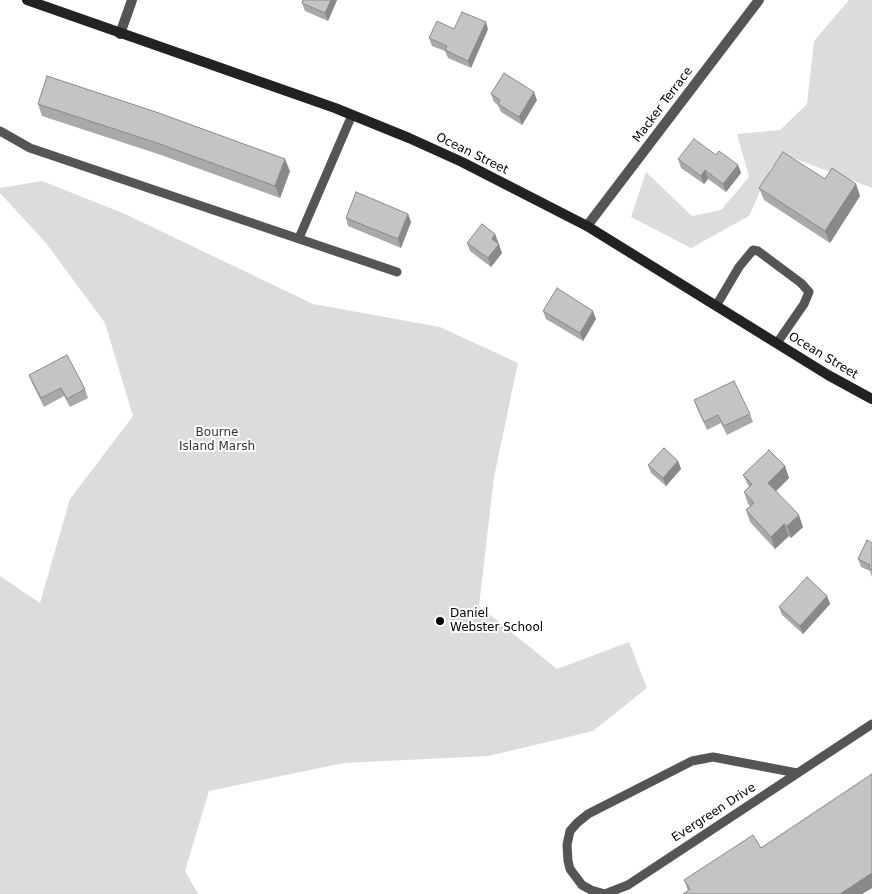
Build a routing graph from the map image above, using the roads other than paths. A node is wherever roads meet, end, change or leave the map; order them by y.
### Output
1 (27, 0) edge
2 (132, 0) edge
3 (759, 0) edge
4 (120, 34) junction
5 (352, 115) junction
6 (0, 131) edge
7 (587, 226) junction
8 (299, 238) junction
9 (397, 272) dead end
10 (716, 306) junction
11 (777, 343) junction
12 (872, 399) edge
13 (872, 724) edge
14 (797, 773) junction

1 - 4 main road, Ocean Street
2 - 4 street
3 - 7 street, Macker Terrace
4 - 5 main road, Ocean Street
5 - 7 main road, Ocean Street
5 - 8 lane
6 - 8 lane
7 - 10 main road, Ocean Street
8 - 9 lane
10 - 11 main road, Ocean Street
10 - 11 lane
11 - 12 main road, Ocean Street
13 - 14 lane, Evergreen Drive
14 - 14 lane, Evergreen Drive

